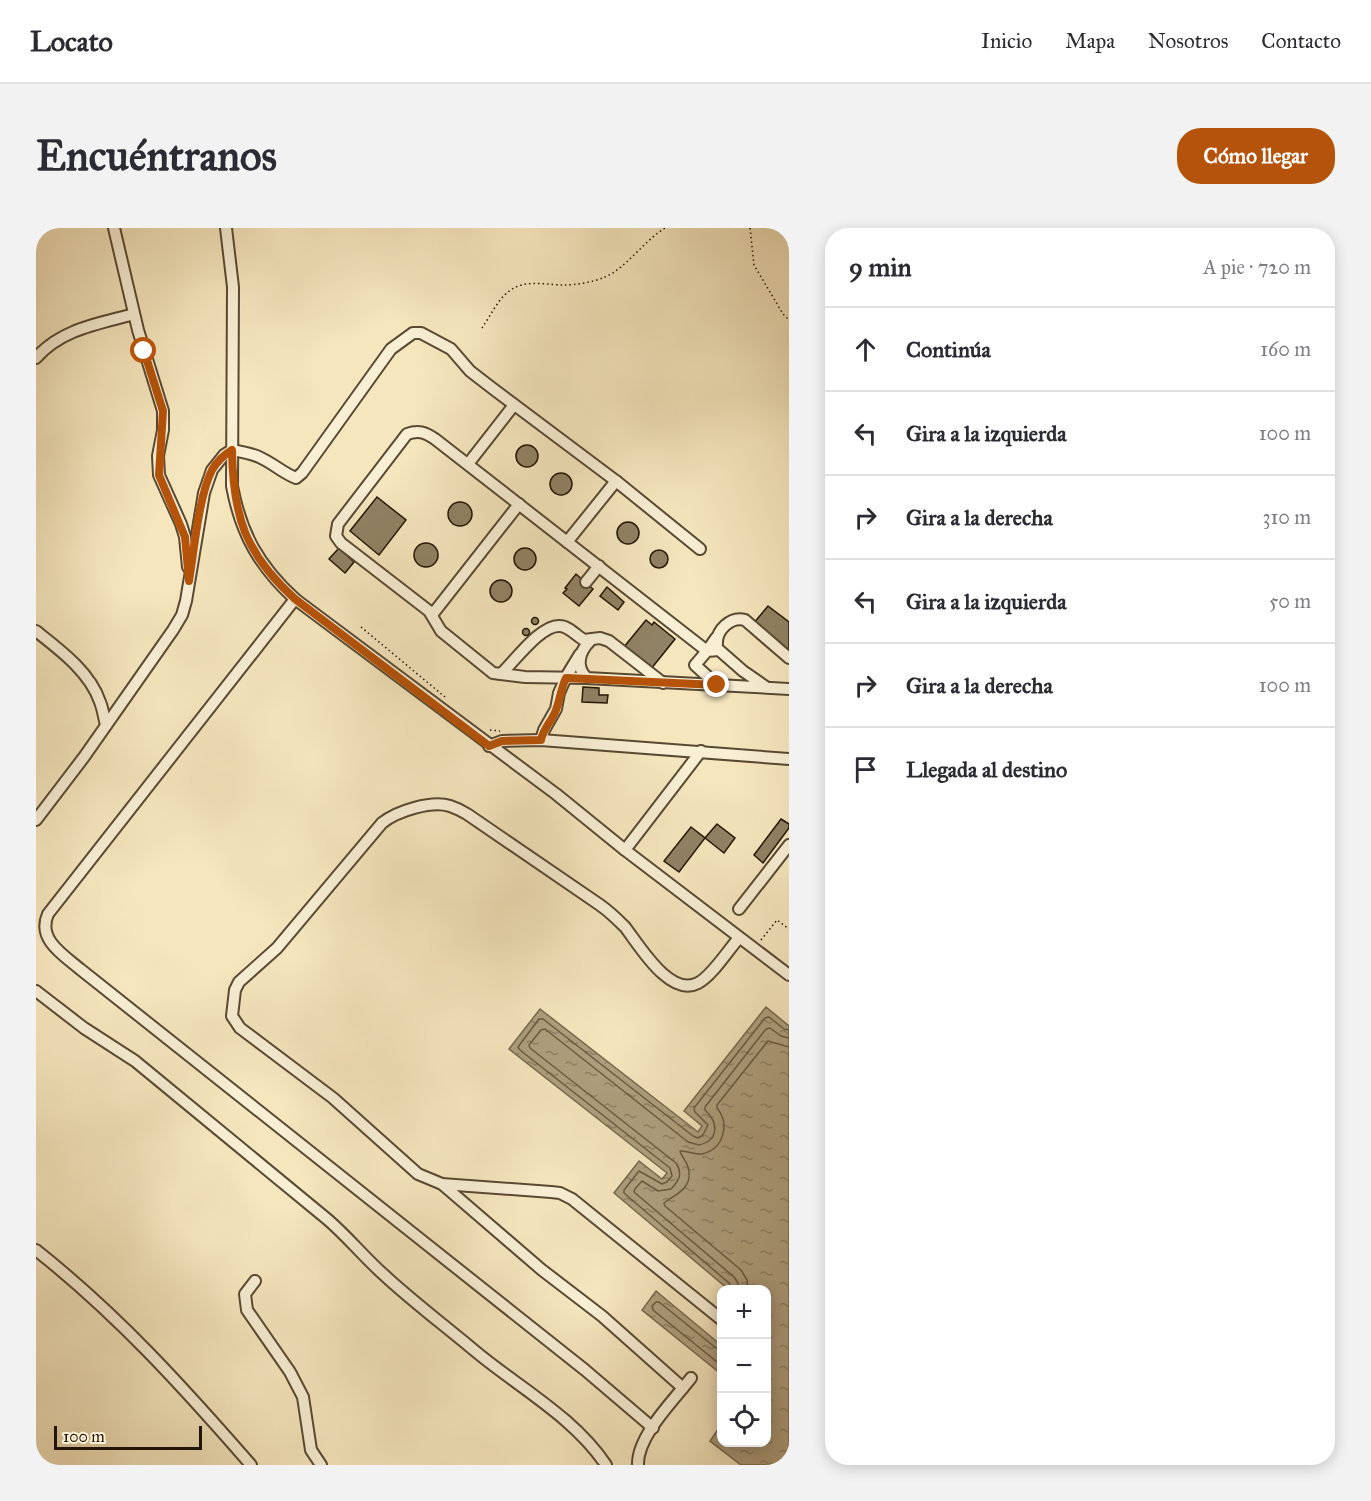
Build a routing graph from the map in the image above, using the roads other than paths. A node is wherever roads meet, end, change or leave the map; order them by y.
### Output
1 (114, 228) edge
2 (226, 228) edge
3 (134, 314) junction
4 (36, 358) edge
5 (514, 405) junction
6 (232, 450) junction
7 (468, 464) junction
8 (616, 481) junction
9 (519, 504) junction
10 (567, 542) junction
11 (700, 549) dead end
12 (599, 566) junction
13 (189, 581) junction
14 (586, 582) dead end
15 (295, 599) junction
16 (432, 615) junction
17 (36, 631) edge
18 (716, 638) junction
19 (590, 641) junction
20 (718, 650) junction
21 (707, 651) junction
22 (580, 654) junction
23 (517, 658) junction
24 (789, 658) edge
25 (743, 671) junction
26 (501, 674) junction
27 (527, 677) junction
28 (566, 678) junction
29 (587, 678) junction
30 (663, 682) junction
31 (717, 685) junction
32 (734, 686) junction
33 (766, 687) junction
34 (789, 688) edge
35 (106, 726) junction
36 (541, 740) junction
37 (489, 746) junction
38 (701, 752) junction
39 (789, 759) edge
40 (36, 820) edge
41 (789, 845) edge
42 (625, 850) junction
43 (739, 909) dead end
44 (739, 938) junction
45 (789, 975) edge
46 (36, 991) edge
47 (442, 1184) junction
48 (36, 1250) edge
49 (255, 1281) dead end
50 (717, 1316) edge
51 (692, 1378) dead end
52 (683, 1388) junction
53 (653, 1428) junction
54 (251, 1465) edge
55 (321, 1465) edge
56 (606, 1465) edge
57 (638, 1465) edge

1 - 3 lane
2 - 6 lane
3 - 4 lane
3 - 13 lane
5 - 6 lane
5 - 7 lane
5 - 8 lane
6 - 13 lane
6 - 15 lane
7 - 9 lane
7 - 16 lane
8 - 10 lane
8 - 11 lane
9 - 10 lane
9 - 16 lane
10 - 12 lane
12 - 14 lane
12 - 21 lane
13 - 35 lane
15 - 37 lane
15 - 53 lane
16 - 26 lane
17 - 35 lane
18 - 20 lane
18 - 21 lane
18 - 24 lane
19 - 22 lane
19 - 23 lane
19 - 30 lane
20 - 21 lane
20 - 25 lane
21 - 31 lane
22 - 28 lane
22 - 29 lane
23 - 26 lane
23 - 27 lane
25 - 32 lane
25 - 33 lane
26 - 27 lane
27 - 28 lane
28 - 29 lane
28 - 36 lane
29 - 30 lane
30 - 31 lane
31 - 32 lane
32 - 33 lane
33 - 34 lane
35 - 40 lane
36 - 37 lane
36 - 38 lane
37 - 42 lane
38 - 39 lane
38 - 42 lane
41 - 43 lane
42 - 44 lane
44 - 45 lane
44 - 47 lane
46 - 56 lane
47 - 50 lane
47 - 52 lane
48 - 54 lane
49 - 55 lane
51 - 52 lane
52 - 53 lane
53 - 57 lane

